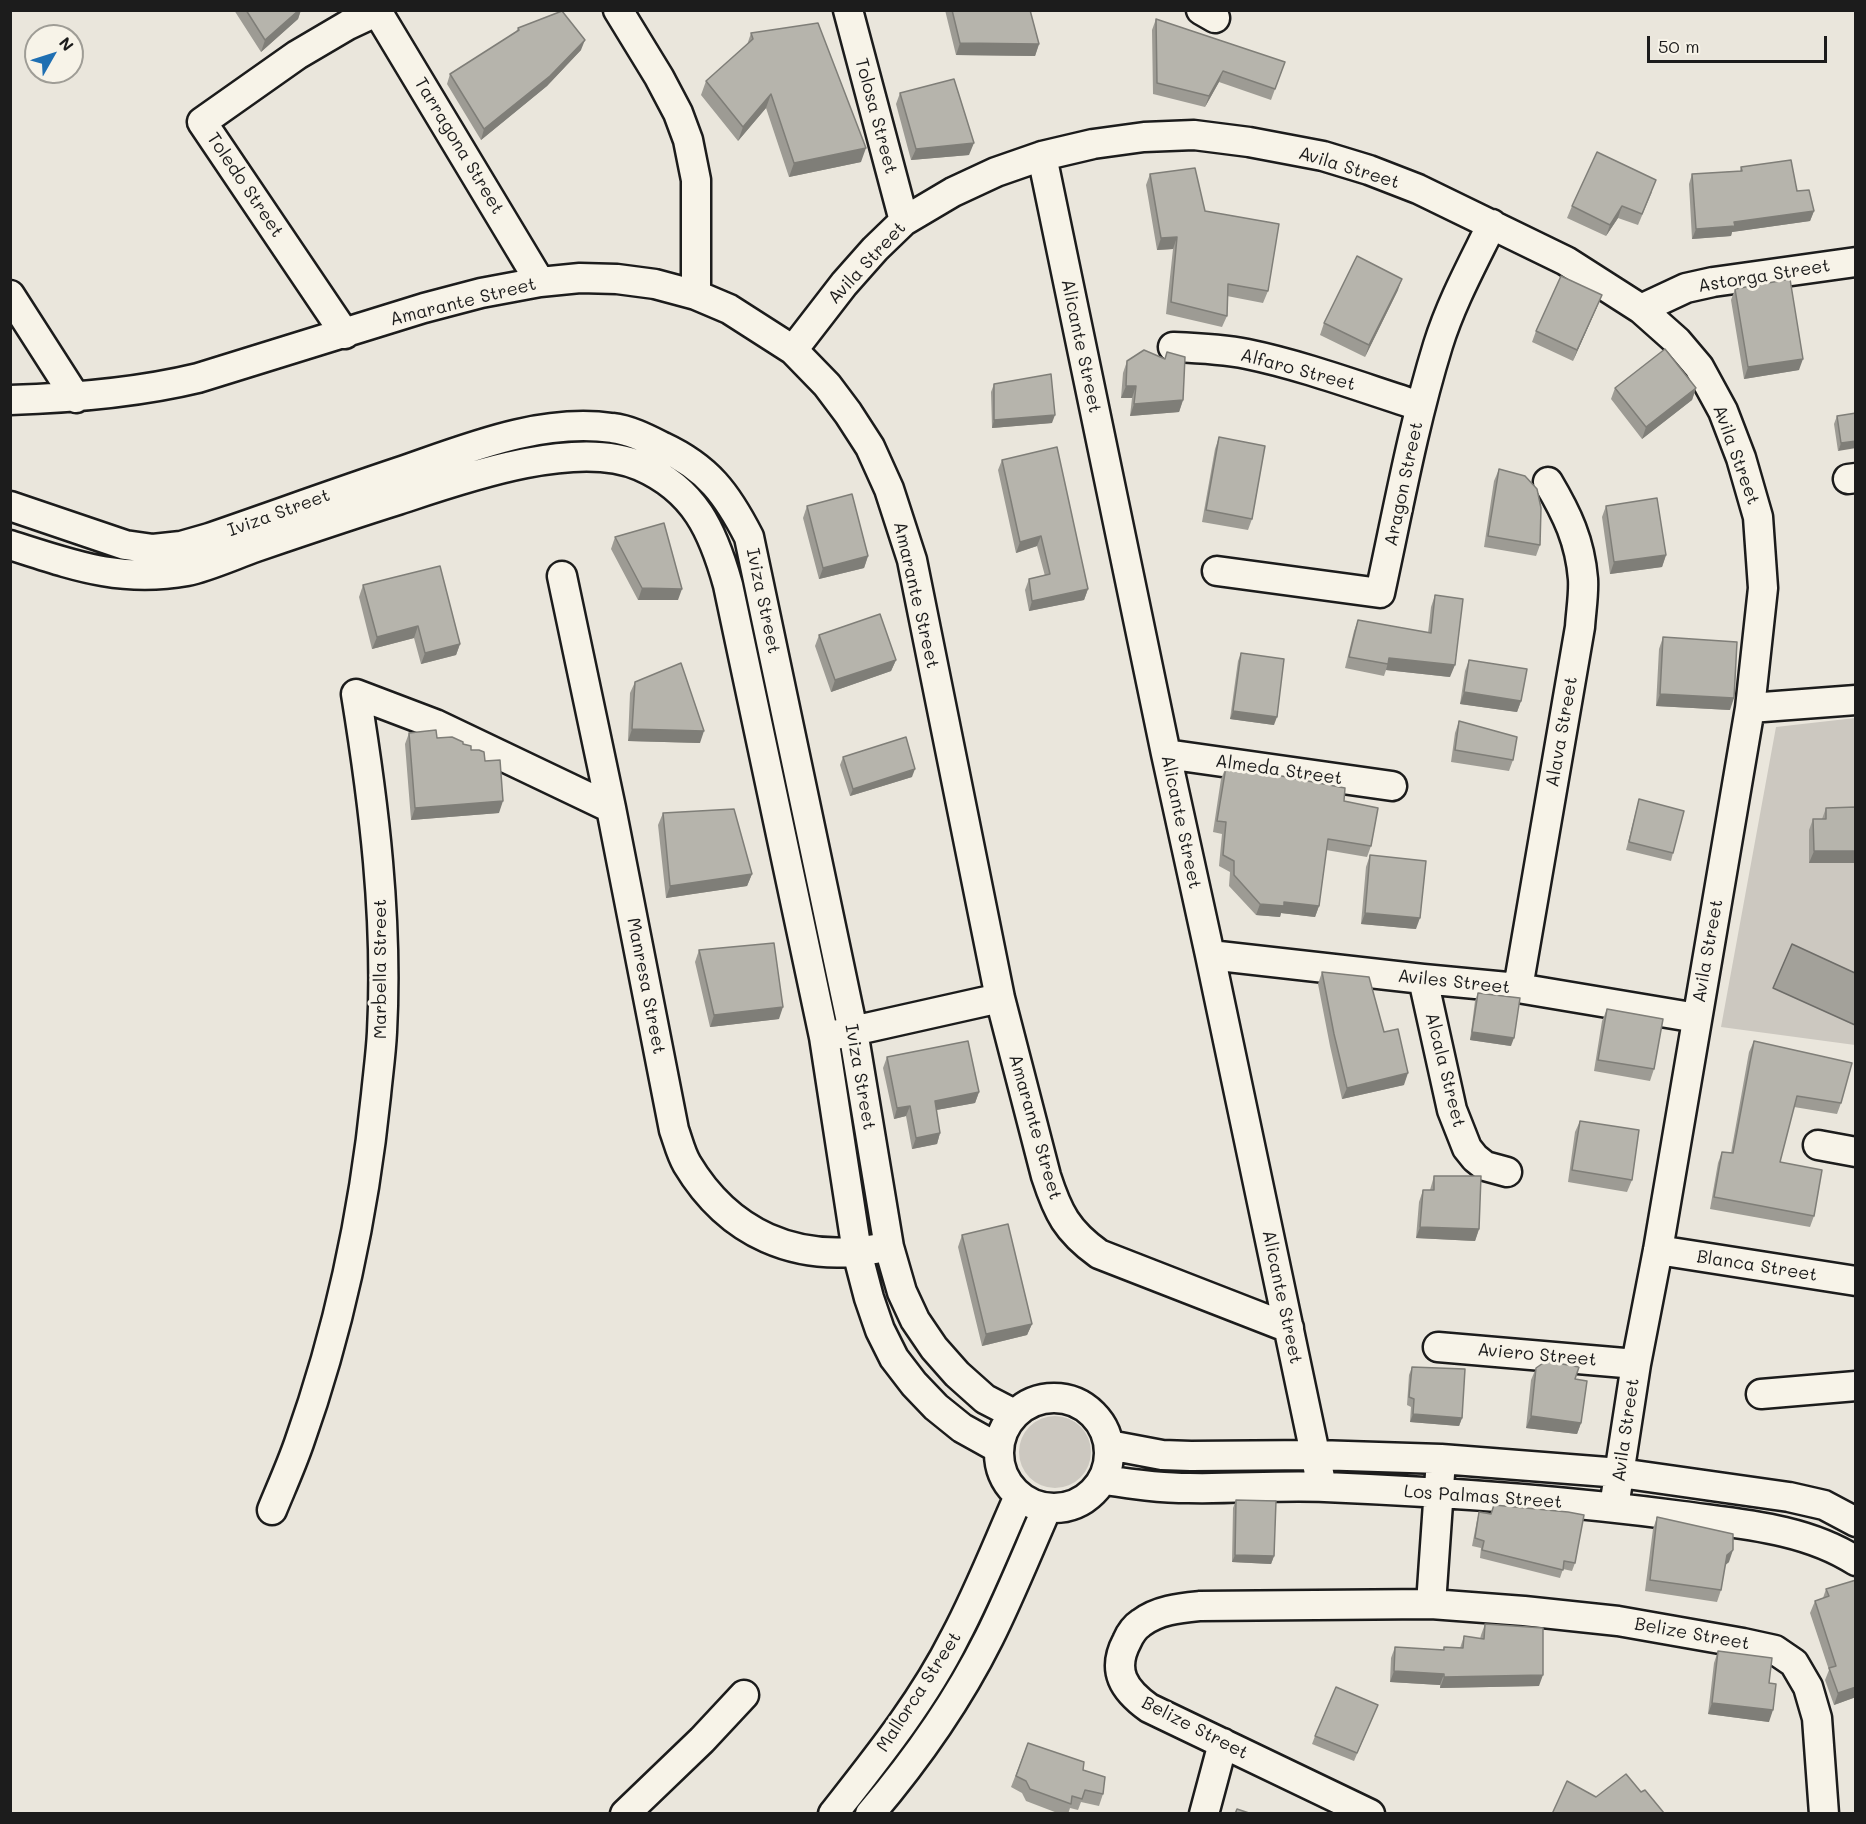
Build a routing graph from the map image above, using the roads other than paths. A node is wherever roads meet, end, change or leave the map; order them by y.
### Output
1 (618, 10) edge
2 (848, 10) edge
3 (379, 11) edge
4 (1042, 156) junction
5 (904, 221) junction
6 (1492, 224) junction
7 (1856, 262) edge
8 (540, 282) junction
9 (10, 295) edge
10 (696, 295) junction
11 (1641, 309) junction
12 (345, 334) junction
13 (1173, 347) dead end
14 (793, 350) junction
15 (76, 398) junction
16 (10, 400) edge
17 (1420, 406) junction
18 (1548, 482) dead end
19 (10, 506) edge
20 (10, 544) edge
21 (1217, 571) dead end
22 (562, 576) dead end
23 (1856, 700) edge
24 (1750, 708) junction
25 (1166, 754) junction
26 (1392, 786) dead end
27 (611, 808) junction
28 (1210, 955) junction
29 (1423, 979) junction
30 (1518, 988) junction
31 (1000, 998) junction
32 (1697, 1018) junction
33 (853, 1031) junction
34 (824, 1037) junction
35 (1818, 1145) dead end
36 (1856, 1152) edge
37 (1507, 1172) dead end
38 (889, 1247) junction
39 (1658, 1250) junction
40 (857, 1252) junction
41 (1856, 1281) edge
42 (1289, 1328) junction
43 (1438, 1347) dead end
44 (1636, 1364) junction
45 (1856, 1386) edge
46 (1761, 1394) dead end
47 (1014, 1414) junction
48 (1109, 1445) junction
49 (998, 1448) junction
50 (1316, 1455) junction
51 (1441, 1459) junction
52 (1620, 1473) junction
53 (1104, 1480) junction
54 (1322, 1487) junction
55 (1438, 1492) junction
56 (1019, 1496) junction
57 (1614, 1507) junction
58 (1047, 1508) junction
59 (272, 1510) dead end
60 (1856, 1522) edge
61 (1856, 1561) edge
62 (1431, 1604) junction
63 (744, 1695) dead end
64 (1223, 1743) junction
65 (626, 1814) edge
66 (833, 1814) edge
67 (870, 1814) edge
68 (1204, 1814) edge
69 (1370, 1814) edge
70 (1824, 1814) edge

1 - 10 street
2 - 5 street, Tolosa Street
3 - 8 street, Tarragona Street
3 - 12 street, Toledo Street
4 - 5 street, Avila Street
4 - 6 street, Avila Street
4 - 25 street, Alicante Street
5 - 14 street, Avila Street
6 - 11 street, Avila Street
6 - 17 street, Aragon Street
7 - 11 street, Astorga Street
8 - 10 street, Amarante Street
8 - 12 street, Amarante Street
9 - 15 street
10 - 14 street, Amarante Street
11 - 24 street, Avila Street
12 - 15 street, Amarante Street
13 - 17 street, Alfaro Street
14 - 31 street, Amarante Street
15 - 16 street, Amarante Street
17 - 21 street, Aragon Street
18 - 30 street, Alava Street
19 - 33 street, Iviza Street
20 - 34 street, Iviza Street
22 - 27 street, Manresa Street
23 - 24 street
24 - 32 street, Avila Street
25 - 26 street, Almeda Street
25 - 28 street, Alicante Street
27 - 40 street, Manresa Street
27 - 59 street, Marbella Street
28 - 29 street, Aviles Street
28 - 42 street, Alicante Street
29 - 30 street, Aviles Street
29 - 37 street, Alcala Street
30 - 32 street, Aviles Street
31 - 33 street
31 - 42 street, Amarante Street
32 - 39 street, Avila Street
33 - 34 street
33 - 38 street, Iviza Street
34 - 40 street, Iviza Street
35 - 36 street
38 - 40 street, Manresa Street
38 - 47 street, Iviza Street
39 - 41 street, Blanca Street
39 - 44 street, Avila Street
40 - 49 street, Iviza Street
42 - 50 street, Alicante Street
43 - 44 street, Aviero Street
44 - 52 street, Avila Street
45 - 46 street
47 - 48 street
47 - 49 street
48 - 50 street, Los Palmas Street
48 - 53 street
49 - 56 street
50 - 51 street, Los Palmas Street
50 - 54 street, Alicante Street
51 - 52 street, Los Palmas Street
51 - 55 street
52 - 57 street, Avila Street
52 - 60 street, Los Palmas Street
53 - 54 street, Los Palmas Street
53 - 58 street
54 - 55 street, Los Palmas Street
55 - 57 street, Los Palmas Street
55 - 62 street
56 - 58 street
56 - 66 street, Mallorca Street
57 - 61 street, Los Palmas Street
58 - 67 street, Mallorca Street
62 - 64 street, Belize Street
62 - 70 street, Belize Street
63 - 65 street
64 - 68 street
64 - 69 street, Belize Street

